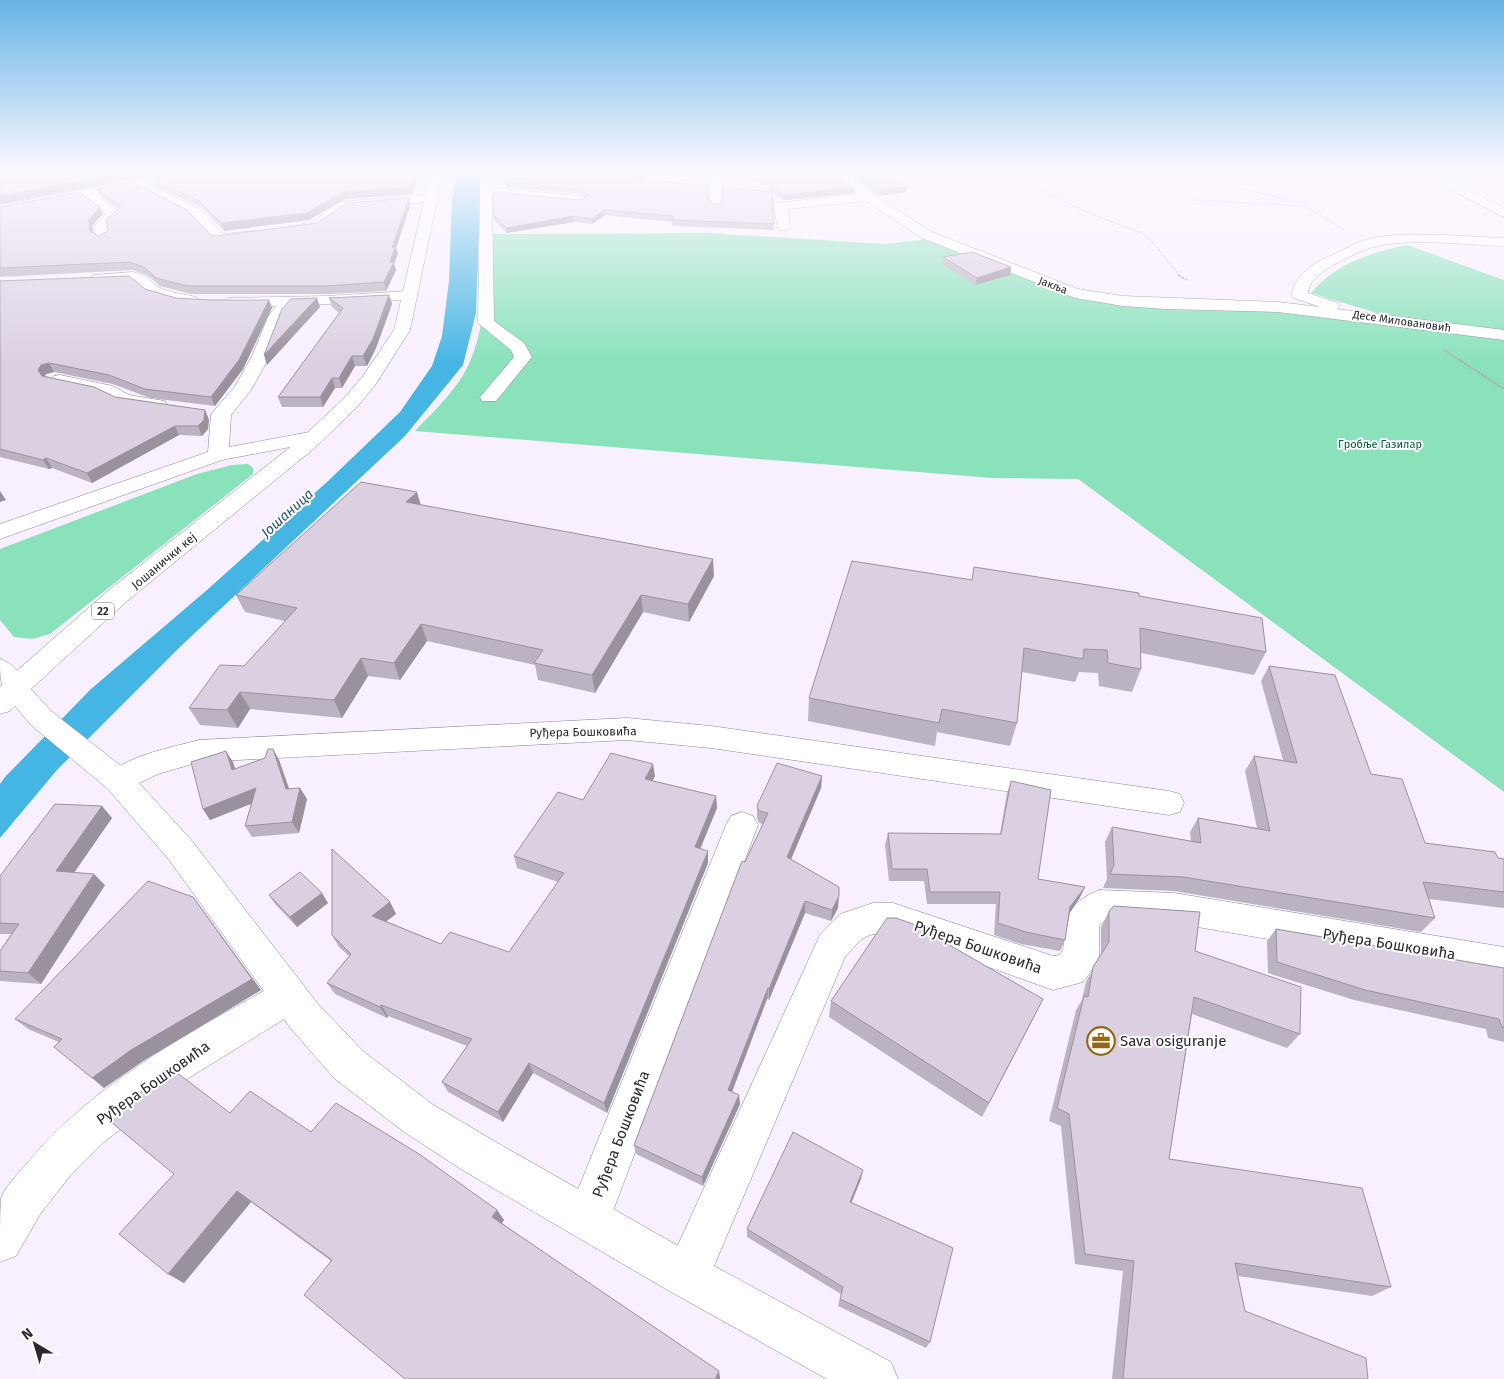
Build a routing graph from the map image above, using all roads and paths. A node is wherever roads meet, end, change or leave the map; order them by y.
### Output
1 (217, 235) edge
2 (249, 235) edge
3 (424, 235) edge
4 (487, 235) edge
5 (930, 235) edge
6 (1145, 235) edge
7 (1357, 235) edge
8 (1504, 242) edge
9 (1374, 243) junction
10 (80, 281) edge
11 (1191, 282) dead end
12 (410, 296) junction
13 (288, 301) junction
14 (1354, 316) junction
15 (1409, 323) junction
16 (1504, 335) edge
17 (54, 379) edge
18 (1504, 390) edge
19 (489, 397) dead end
20 (176, 407) edge
21 (315, 437) junction
22 (218, 455) junction
23 (0, 532) edge
24 (5, 687) edge
25 (109, 774) junction
26 (1169, 803) dead end
27 (742, 825) dead end
28 (1504, 963) edge
29 (289, 996) junction
30 (588, 1219) junction
31 (0, 1240) edge
32 (687, 1276) junction
33 (874, 1379) edge

1 - 2 street
3 - 12 street, Јошанички кеј / 22
4 - 19 street
5 - 14 street, Јакља
6 - 11 path
7 - 9 path
8 - 9 street, Десе Миловановић
9 - 14 street, Десе Миловановић
10 - 13 street
12 - 13 street
12 - 21 street, Јошанички кеј / 22
13 - 22 street
14 - 15 street, Десе Миловановић
15 - 16 street, Десе Миловановић
15 - 18 path
17 - 20 street
21 - 22 street
21 - 24 street, Јошанички кеј / 22
22 - 23 street
24 - 25 street
25 - 26 street, Руђера Бошковића
25 - 29 street
27 - 30 street, Руђера Бошковића
28 - 32 street, Руђера Бошковића
29 - 30 street
29 - 31 street, Руђера Бошковића
30 - 32 street
32 - 33 street

